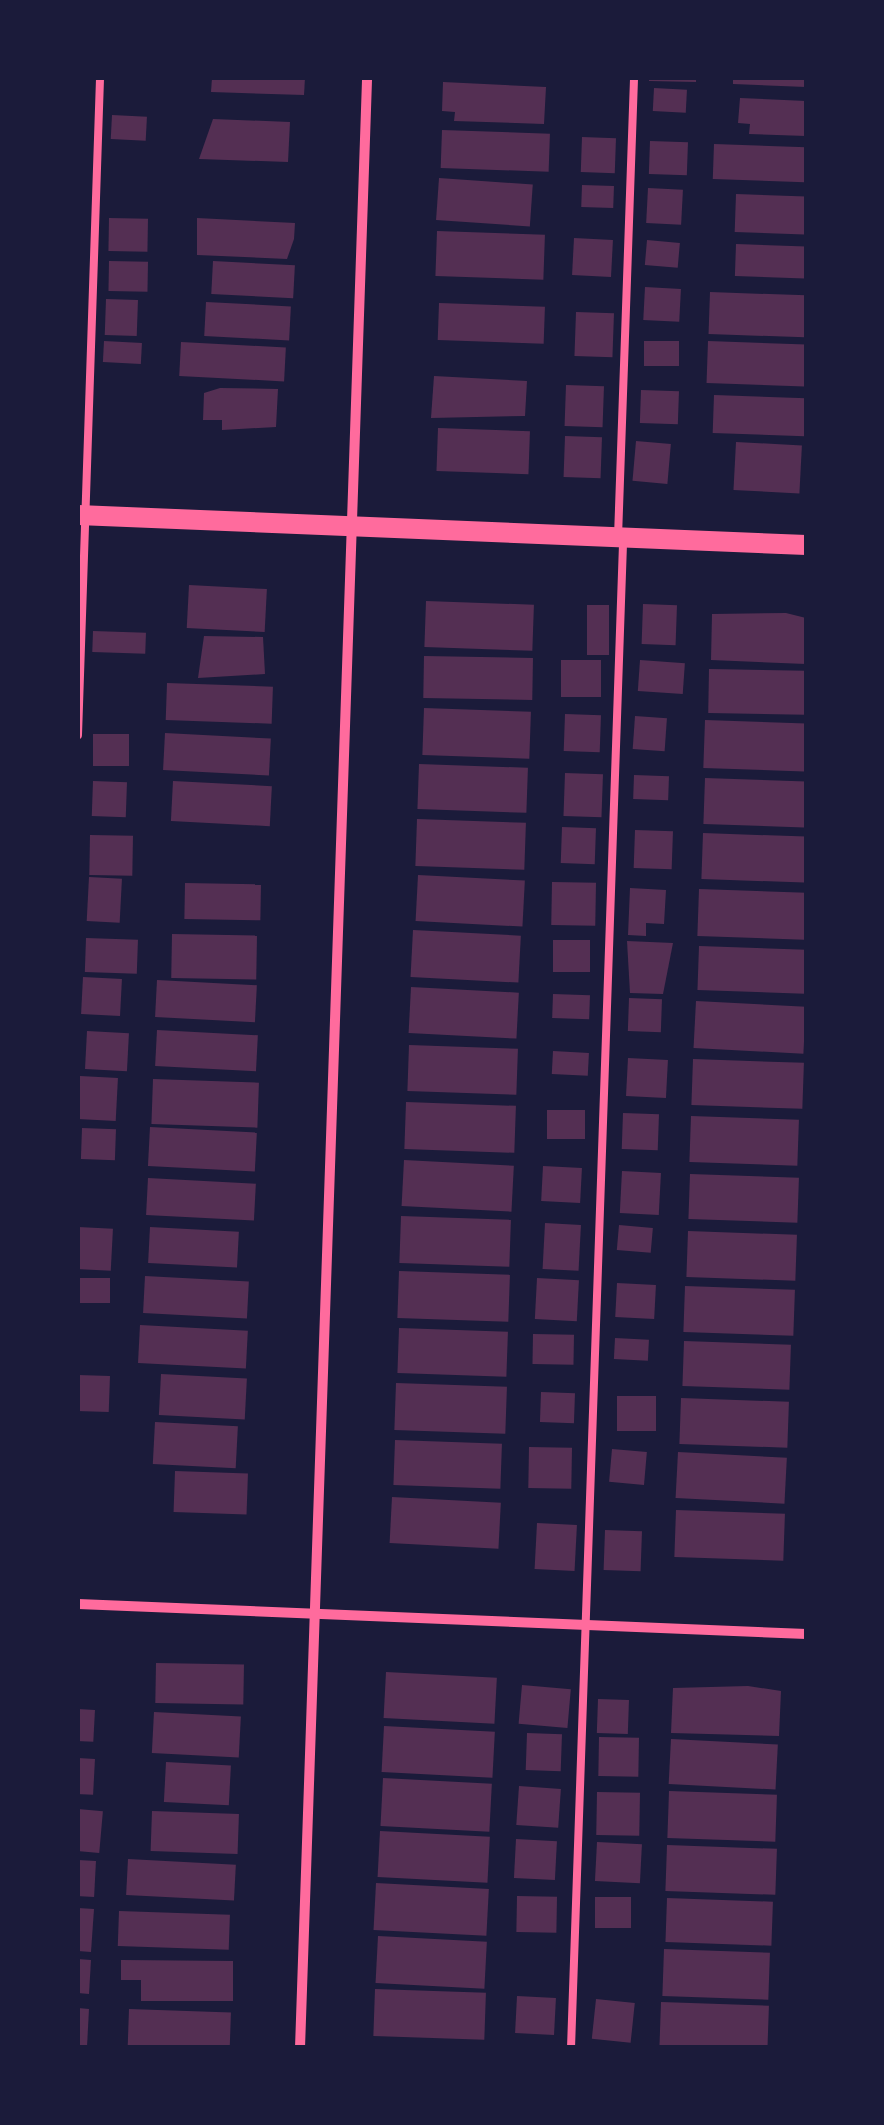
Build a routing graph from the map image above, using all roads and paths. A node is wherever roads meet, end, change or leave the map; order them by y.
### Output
1 (100, 78) edge
2 (367, 78) edge
3 (634, 78) edge
4 (81, 515) edge
5 (352, 527) junction
6 (620, 537) junction
7 (806, 545) edge
8 (78, 734) edge
9 (78, 1604) edge
10 (315, 1614) junction
11 (585, 1625) junction
12 (806, 1634) edge
13 (300, 2048) edge
14 (571, 2048) edge

1 - 4 lane
2 - 5 street
3 - 6 lane
4 - 5 main road
4 - 8 lane
5 - 6 main road
5 - 10 street
6 - 7 main road
6 - 11 lane
9 - 10 street
10 - 11 street
10 - 13 street
11 - 12 street
11 - 14 lane

